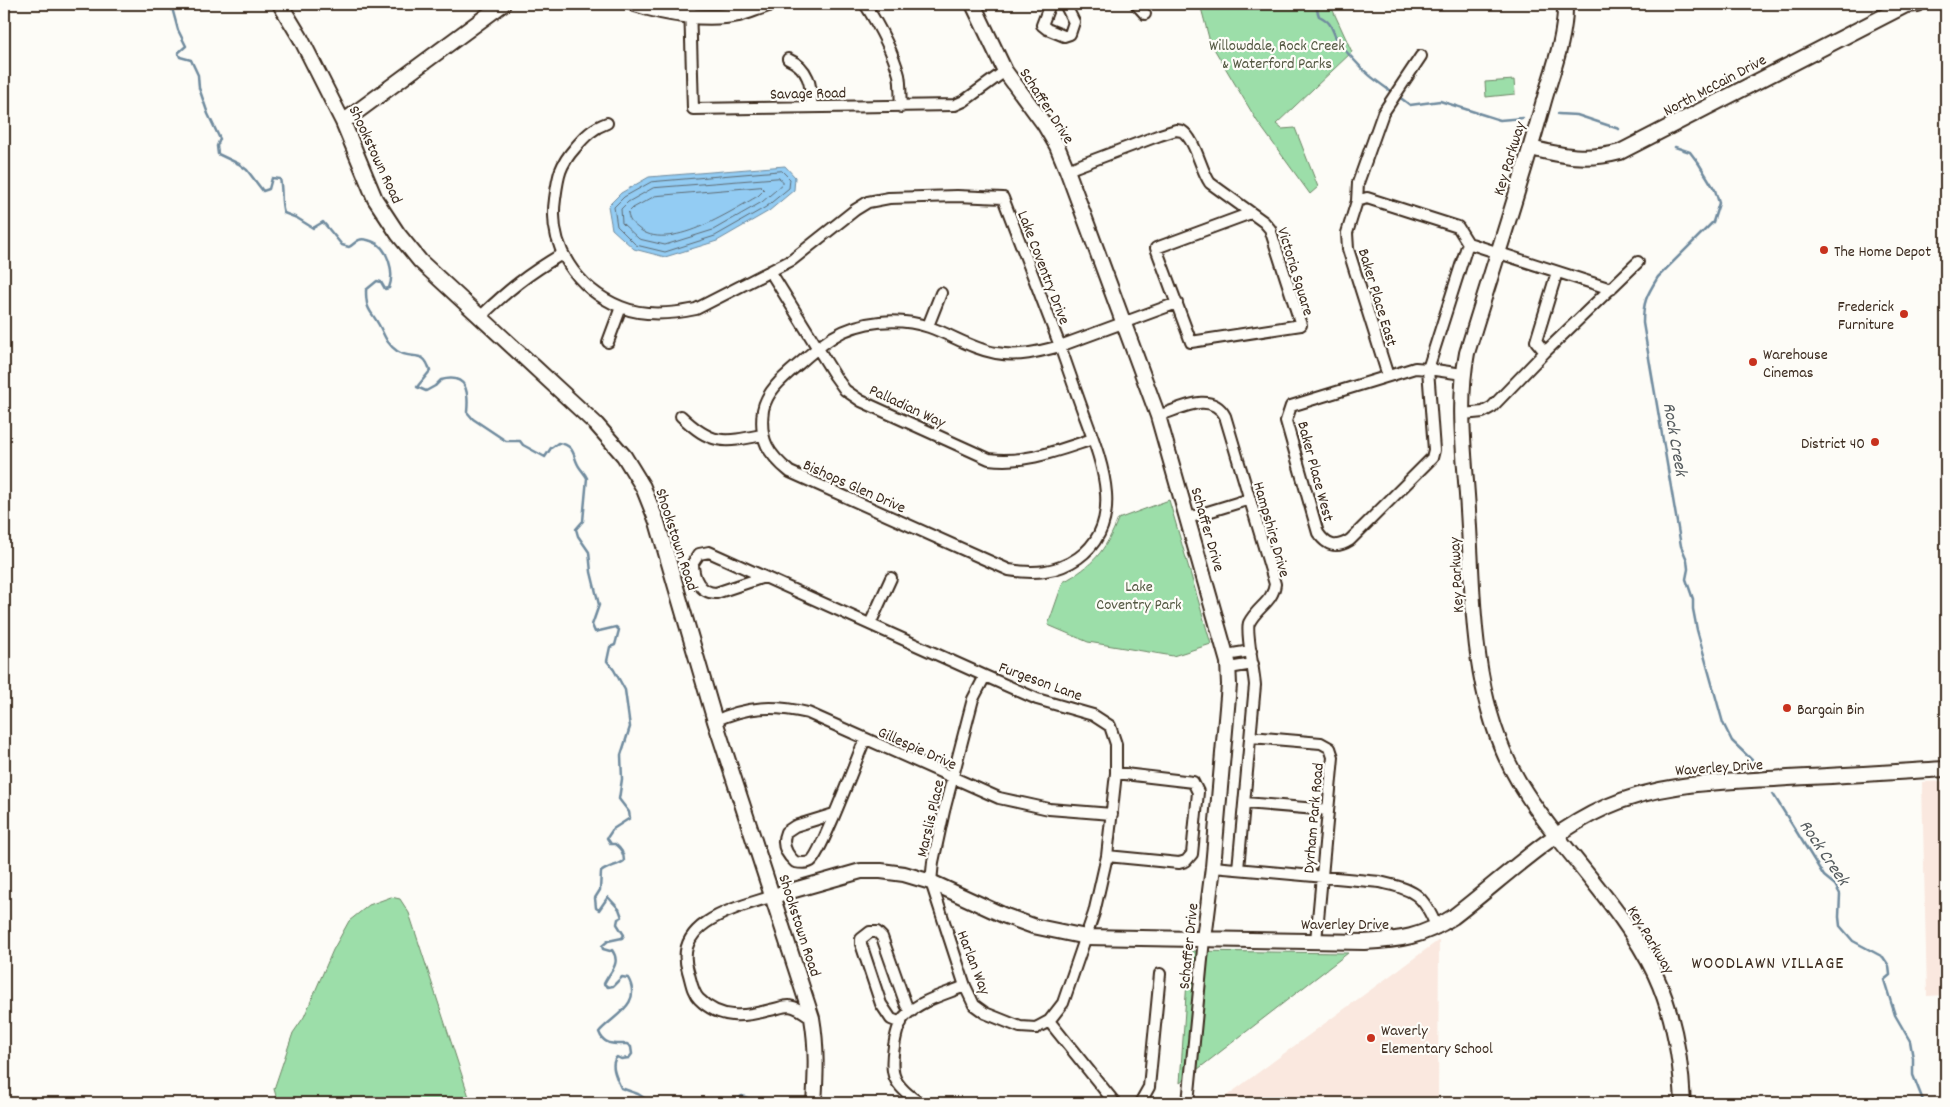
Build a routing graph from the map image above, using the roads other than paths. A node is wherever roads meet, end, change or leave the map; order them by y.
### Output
1 (280, 4) edge
2 (503, 4) edge
3 (634, 4) edge
4 (769, 4) edge
5 (865, 4) edge
6 (973, 4) edge
7 (1050, 4) edge
8 (1066, 4) edge
9 (1136, 4) edge
10 (1565, 4) edge
11 (1909, 4) edge
12 (691, 10) edge
13 (1145, 14) dead end
14 (1421, 56) dead end
15 (788, 59) dead end
16 (1005, 70) junction
17 (811, 107) junction
18 (901, 107) junction
19 (343, 122) junction
20 (608, 123) dead end
21 (1531, 148) junction
22 (1068, 170) junction
23 (1357, 201) junction
24 (1251, 213) junction
25 (1468, 242) junction
26 (1497, 252) junction
27 (562, 254) junction
28 (1638, 262) dead end
29 (770, 271) junction
30 (1557, 272) junction
31 (1611, 288) junction
32 (941, 293) dead end
33 (1177, 303) junction
34 (621, 307) junction
35 (480, 317) junction
36 (1124, 322) junction
37 (928, 326) junction
38 (608, 342) dead end
39 (1060, 346) junction
40 (817, 348) junction
41 (1545, 352) junction
42 (1428, 369) junction
43 (1463, 374) junction
44 (1388, 376) junction
45 (1463, 414) junction
46 (681, 416) dead end
47 (1158, 416) junction
48 (762, 435) junction
49 (1093, 439) junction
50 (1250, 499) junction
51 (1188, 518) junction
52 (764, 577) junction
53 (891, 578) dead end
54 (870, 624) junction
55 (1251, 651) junction
56 (1227, 662) junction
57 (1253, 664) junction
58 (985, 676) junction
59 (715, 720) junction
60 (1251, 737) junction
61 (865, 739) junction
62 (1946, 770) edge
63 (1116, 773) junction
64 (953, 779) junction
65 (1245, 803) junction
66 (1328, 810) junction
67 (834, 814) junction
68 (1112, 814) junction
69 (1556, 834) junction
70 (1107, 856) junction
71 (1213, 867) junction
72 (1238, 869) junction
73 (1322, 876) junction
74 (932, 882) junction
75 (773, 896) junction
76 (1437, 928) junction
77 (1086, 937) junction
78 (1204, 939) junction
79 (1316, 941) junction
80 (1160, 974) dead end
81 (966, 986) junction
82 (804, 988) junction
83 (788, 1006) junction
84 (912, 1011) junction
85 (812, 1018) junction
86 (1049, 1021) junction
87 (901, 1023) junction
88 (814, 1103) edge
89 (920, 1103) edge
90 (1115, 1103) edge
91 (1140, 1103) edge
92 (1188, 1103) edge
93 (1682, 1103) edge

1 - 19 street, Shookstown Road
2 - 19 street
3 - 12 street
4 - 12 street
5 - 18 street
6 - 16 street, Schaffer Drive
7 - 8 street
9 - 13 street
10 - 21 street, Key Parkway
11 - 21 street, North McCain Drive
12 - 17 street, Savage Road
14 - 23 street, Baker Place East
15 - 17 street
16 - 18 street, Savage Road
16 - 22 street, Schaffer Drive
17 - 18 street, Savage Road
19 - 35 street, Shookstown Road
20 - 27 street
21 - 26 street, Key Parkway
22 - 24 street
22 - 36 street, Schaffer Drive
23 - 25 street
23 - 44 street, Baker Place East
24 - 33 street, Victoria Square
24 - 33 street, Victoria Square
25 - 26 street
25 - 42 street
26 - 30 street
26 - 43 street, Key Parkway
27 - 34 street, Lake Coventry Drive
27 - 35 street
28 - 31 street
29 - 34 street, Lake Coventry Drive
29 - 39 street, Lake Coventry Drive
29 - 40 street, Palladian Way
30 - 31 street
30 - 41 street
31 - 41 street
32 - 37 street
33 - 36 street
34 - 38 street
35 - 59 street, Shookstown Road
36 - 39 street
36 - 47 street, Schaffer Drive
37 - 39 street
37 - 40 street
39 - 49 street, Bishops Glen Drive
40 - 48 street
40 - 49 street, Palladian Way
41 - 45 street
42 - 43 street, Baker Place West
42 - 44 street, Baker Place West
42 - 44 street, Baker Place West
43 - 45 street, Key Parkway
45 - 69 street, Key Parkway
46 - 48 street
47 - 50 street, Hampshire Drive
47 - 51 street, Schaffer Drive
48 - 49 street, Bishops Glen Drive
50 - 51 street
50 - 55 street, Hampshire Drive
51 - 56 street, Schaffer Drive
52 - 52 street, Furgeson Lane
52 - 54 street, Furgeson Lane
53 - 54 street
54 - 58 street, Furgeson Lane
55 - 56 street
55 - 57 street, Hampshire Drive
56 - 57 street
56 - 71 street, Schaffer Drive
57 - 60 street, Hampshire Drive
58 - 63 street, Furgeson Lane
58 - 64 street, Marslis Place
59 - 61 street, Gillespie Drive
59 - 75 street, Shookstown Road
60 - 65 street, Hampshire Drive
60 - 66 street, Dyrham Park Road
61 - 64 street, Gillespie Drive
61 - 67 street
62 - 69 street, Waverley Drive
63 - 68 street, Furgeson Lane
63 - 70 street
64 - 68 street, Gillespie Drive
64 - 74 street, Marslis Place
65 - 66 street
65 - 72 street, Hampshire Drive
66 - 73 street, Dyrham Park Road
67 - 67 street
68 - 70 street, Furgeson Lane
69 - 76 street, Waverley Drive
69 - 93 street, Key Parkway
70 - 77 street, Furgeson Lane
71 - 72 street
71 - 78 street, Schaffer Drive
72 - 73 street
73 - 76 street
73 - 79 street, Dyrham Park Road
74 - 75 street, Waverley Drive
74 - 77 street, Waverley Drive
74 - 81 street, Harlan Way
75 - 82 street, Shookstown Road
75 - 83 street
76 - 79 street, Waverley Drive
77 - 78 street, Waverley Drive
77 - 86 street
78 - 79 street, Waverley Drive
78 - 92 street, Schaffer Drive
80 - 91 street
81 - 84 street
81 - 86 street, Harlan Way
82 - 83 street
82 - 85 street, Shookstown Road
83 - 85 street
84 - 87 street
84 - 87 street
85 - 88 street, Shookstown Road
86 - 90 street
87 - 89 street

